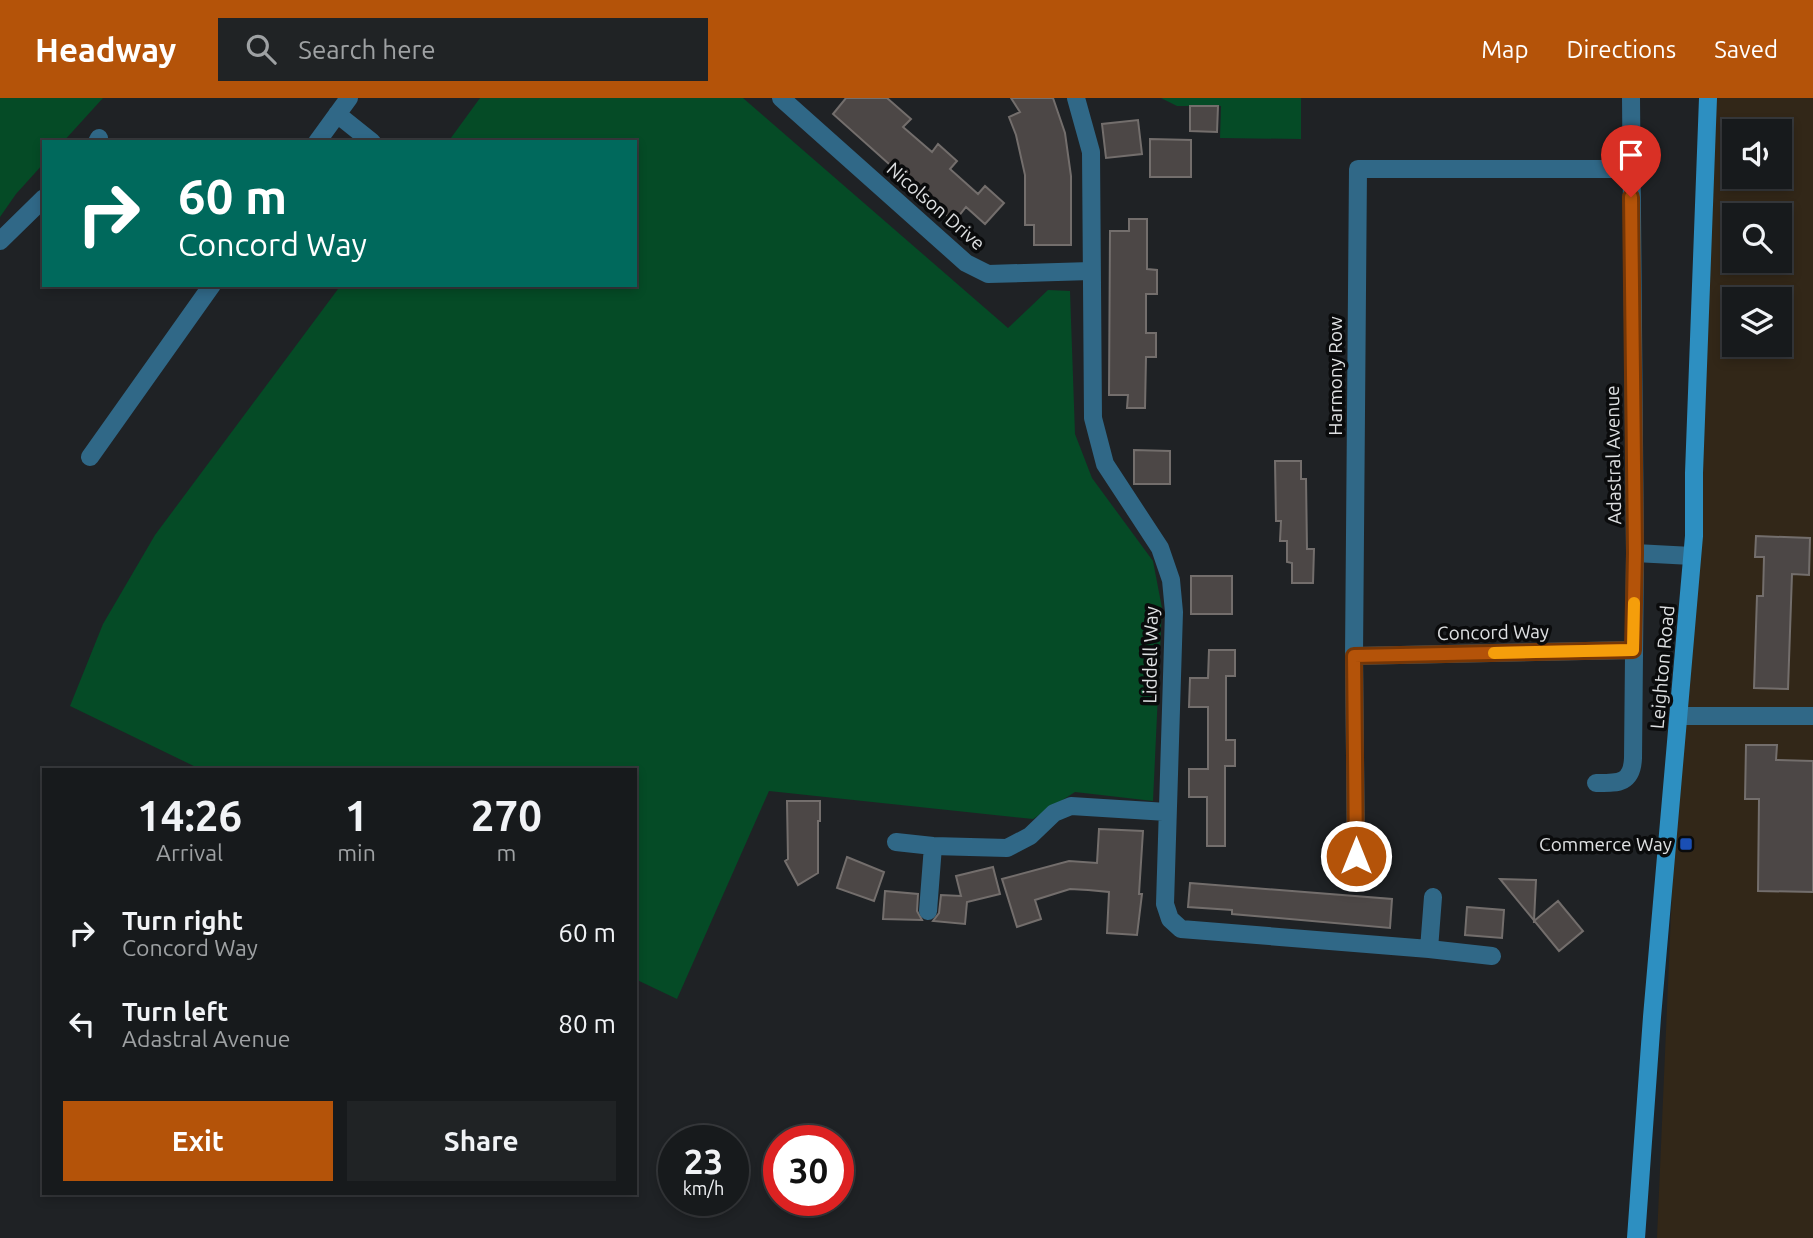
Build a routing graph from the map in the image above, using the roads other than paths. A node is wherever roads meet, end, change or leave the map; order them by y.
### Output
1 (349, 98) edge
2 (781, 98) edge
3 (1076, 98) edge
4 (1631, 98) edge
5 (1708, 98) edge
6 (337, 114) junction
7 (318, 140) edge
8 (370, 140) edge
9 (1630, 169) junction
10 (42, 200) edge
11 (0, 241) edge
12 (1091, 271) junction
13 (211, 287) edge
14 (90, 457) dead end
15 (1635, 553) junction
16 (1692, 556) junction
17 (1633, 650) junction
18 (1354, 656) junction
19 (1679, 716) junction
20 (1813, 716) edge
21 (1596, 783) dead end
22 (1167, 812) junction
23 (896, 842) dead end
24 (933, 846) junction
25 (1356, 856) dead end
26 (1433, 897) dead end
27 (928, 911) dead end
28 (1429, 950) junction
29 (1492, 957) dead end
30 (1636, 1238) edge

1 - 6 street
2 - 12 street, Nicolson Drive
3 - 12 street, Liddell Way
4 - 9 street, Adastral Avenue
5 - 16 street, Leighton Road
6 - 7 street
6 - 8 street
9 - 15 street, Adastral Avenue
9 - 18 street, Harmony Row
10 - 11 street
12 - 22 street, Liddell Way
13 - 14 street
15 - 16 street
15 - 17 street, Adastral Avenue
16 - 19 street, Leighton Road
17 - 18 street, Concord Way
17 - 21 street, Adastral Avenue
18 - 25 street, Harmony Row
19 - 20 street
19 - 30 street, Leighton Road
22 - 24 street
22 - 28 street, Liddell Way
23 - 24 street
24 - 27 street
26 - 28 street
28 - 29 street

